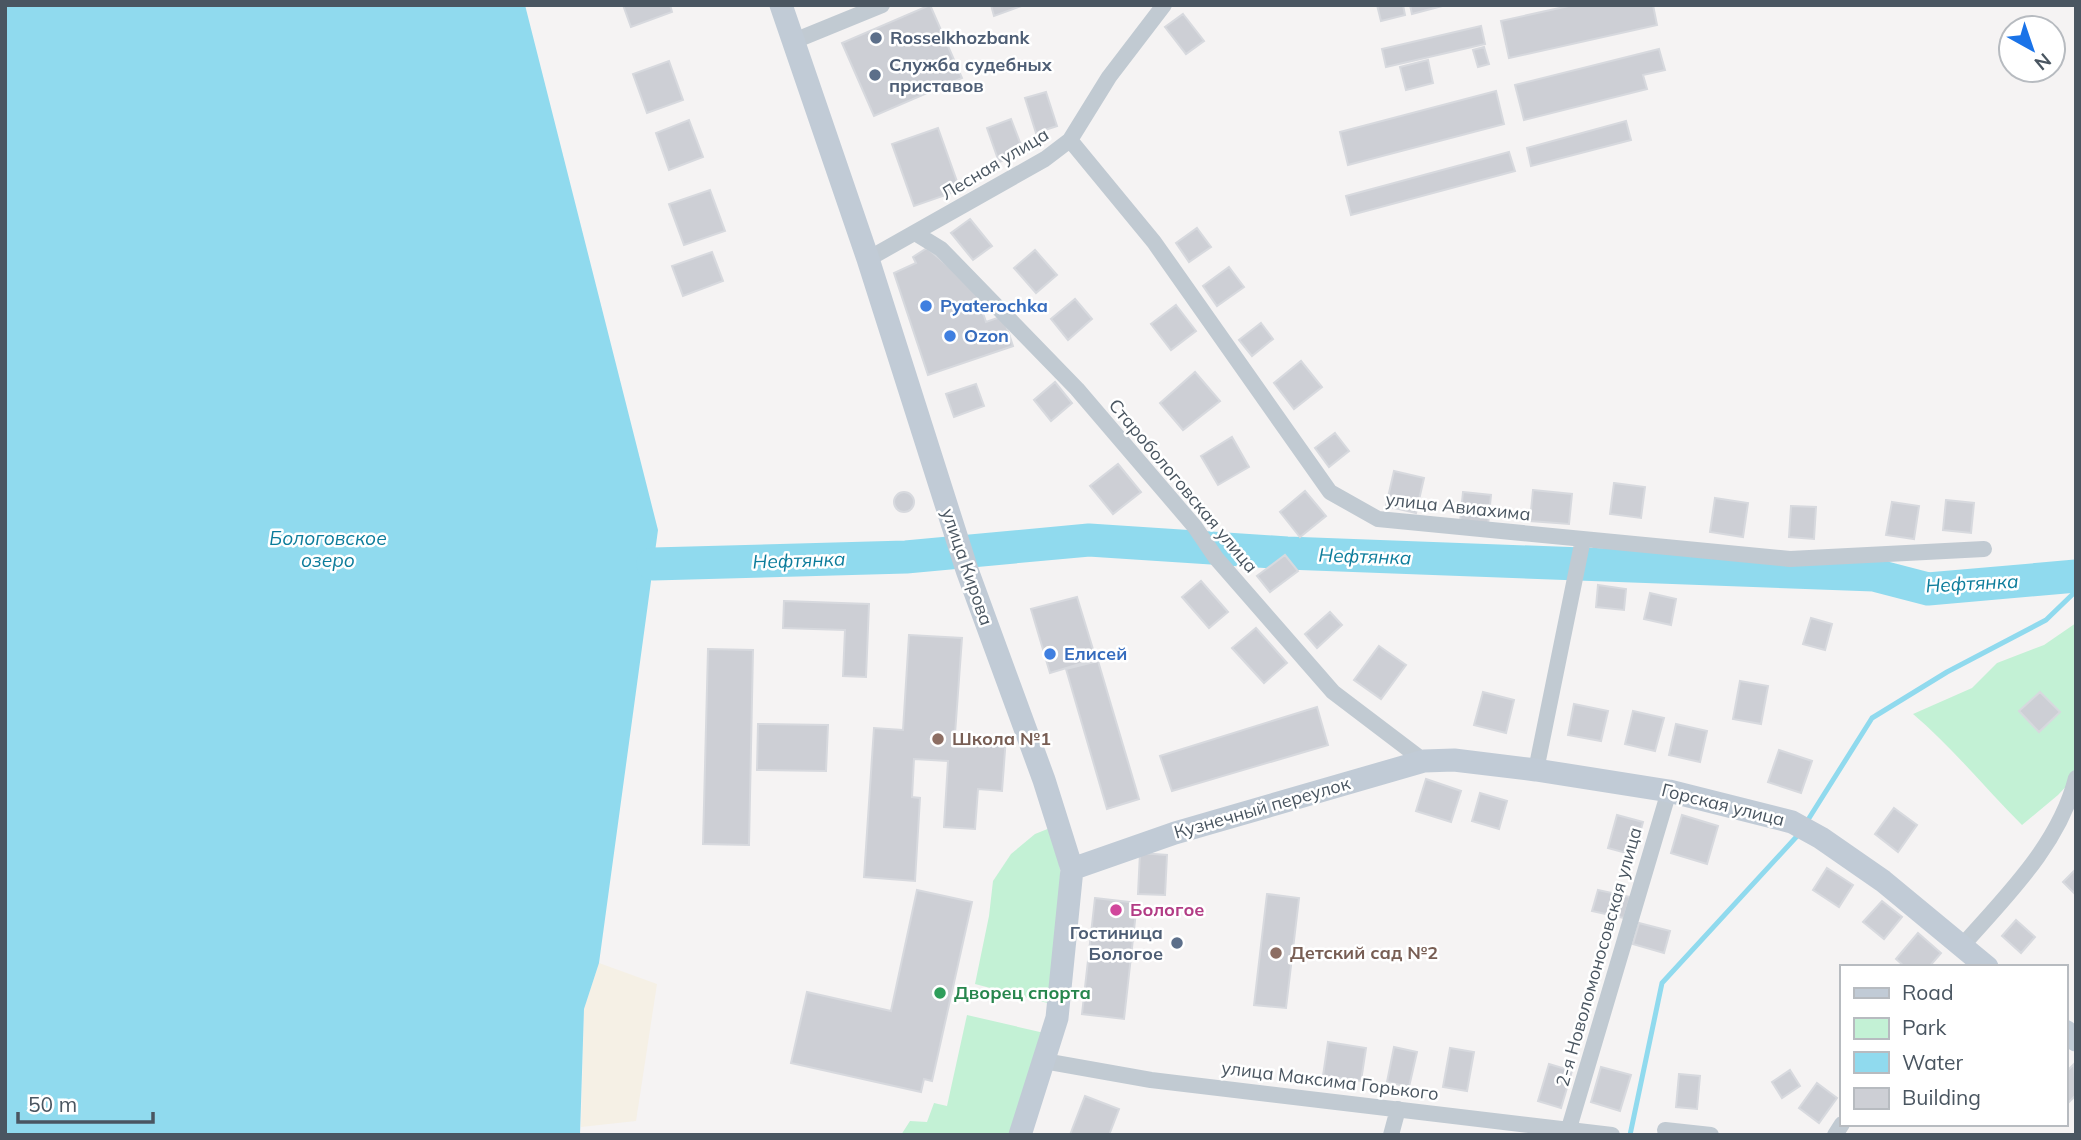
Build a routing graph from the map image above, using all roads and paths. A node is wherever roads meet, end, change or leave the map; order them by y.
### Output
1 (781, 5) edge
2 (882, 5) edge
3 (1164, 5) edge
4 (794, 41) junction
5 (1070, 140) junction
6 (915, 233) junction
7 (868, 259) junction
8 (1583, 539) junction
9 (1984, 549) dead end
10 (1454, 760) joint
11 (1424, 761) junction
12 (1536, 770) junction
13 (2076, 778) edge
14 (1669, 791) junction
15 (1072, 869) junction
16 (1963, 955) edge
17 (1983, 965) edge
18 (1044, 1060) junction
19 (1398, 1109) junction
20 (1665, 1130) dead end
21 (1568, 1131) edge
22 (1020, 1135) edge
23 (1391, 1135) edge
24 (1612, 1135) edge
25 (1712, 1135) edge

1 - 4 main road, улица Кирова
2 - 4 street
3 - 5 street, Лесная улица
4 - 7 main road, улица Кирова
5 - 6 street, Лесная улица
5 - 8 street, улица Авиахима
6 - 7 street, Лесная улица
6 - 11 street, Старобологовская улица
7 - 15 main road, улица Кирова
8 - 9 street, улица Авиахима
8 - 12 street
10 - 11 main road, Кузнечный переулок
10 - 12 main road, Горская улица
11 - 15 main road, Кузнечный переулок
12 - 14 main road, Горская улица
13 - 16 street
14 - 16 main road, Горская улица
14 - 21 street, 2-я Новоломоносовская улица
15 - 18 main road, улица Кирова
16 - 17 main road, Горская улица
18 - 19 street, улица Максима Горького
18 - 22 main road, улица Кирова
19 - 21 street, улица Максима Горького
19 - 23 street
20 - 25 street
21 - 24 street, улица Максима Горького

